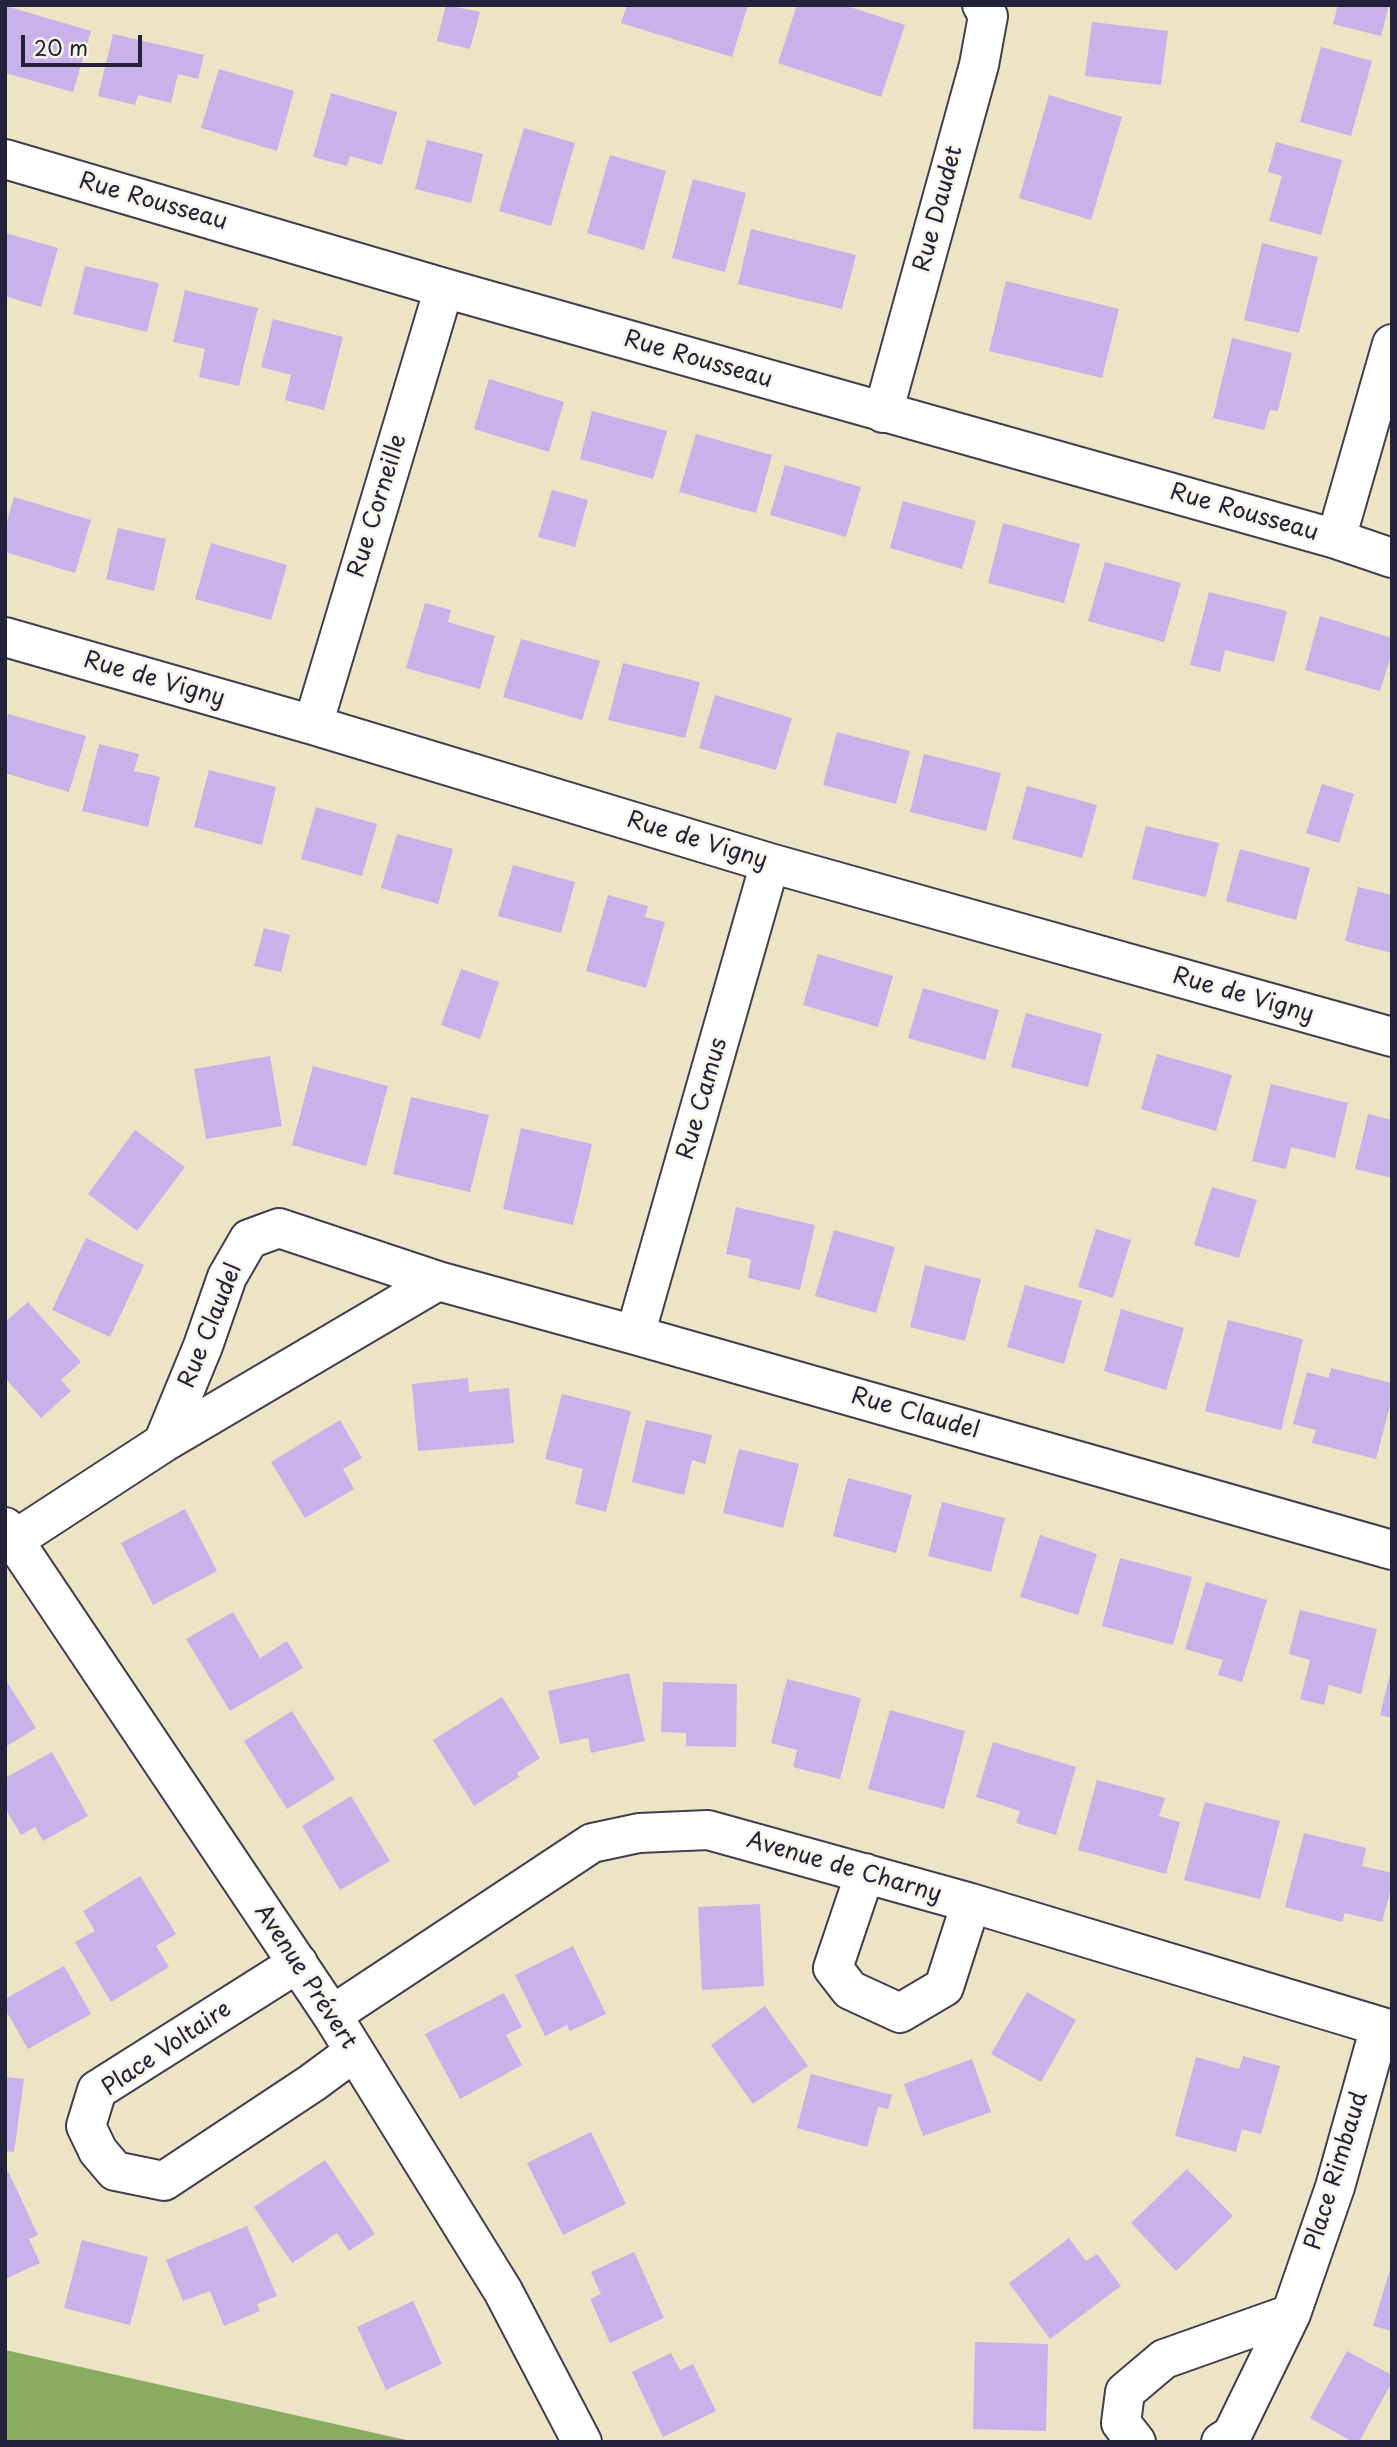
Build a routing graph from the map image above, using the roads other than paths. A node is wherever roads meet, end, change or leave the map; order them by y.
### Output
1 (982, 5) edge
2 (5, 159) edge
3 (444, 288) junction
4 (1392, 344) edge
5 (883, 413) junction
6 (1336, 539) junction
7 (1392, 558) edge
8 (5, 637) edge
9 (313, 725) junction
10 (769, 863) junction
11 (1392, 1037) edge
12 (438, 1281) junction
13 (635, 1335) junction
14 (163, 1443) junction
15 (8, 1537) edge
16 (1392, 1550) edge
17 (865, 1873) junction
18 (971, 1903) junction
19 (298, 1963) junction
20 (331, 2015) junction
21 (1386, 2028) edge
22 (354, 2052) junction
23 (1291, 2314) junction
24 (582, 2442) edge
25 (1136, 2442) edge
26 (1221, 2442) edge

1 - 5 street, Rue Daudet
2 - 3 street, Rue Rousseau
3 - 5 street, Rue Rousseau
3 - 9 street, Rue Corneille
4 - 6 street
5 - 6 street, Rue Rousseau
6 - 7 street, Rue Rousseau
8 - 9 street, Rue de Vigny
9 - 10 street, Rue de Vigny
10 - 11 street, Rue de Vigny
10 - 13 street, Rue Camus
12 - 13 street, Rue Claudel
12 - 14 street, Rue Claudel
12 - 14 street, Rue Claudel
13 - 16 street, Rue Claudel
14 - 15 street, Rue Claudel
15 - 19 street, Avenue Prévert
17 - 18 street, Avenue de Charny
17 - 18 street
17 - 20 street, Avenue de Charny
18 - 21 street, Avenue de Charny
19 - 20 street, Avenue Prévert
19 - 22 street, Place Voltaire
20 - 22 street, Avenue Prévert
21 - 23 street, Place Rimbaud
22 - 24 street, Avenue Prévert
23 - 25 street
23 - 26 street, Place Rimbaud

